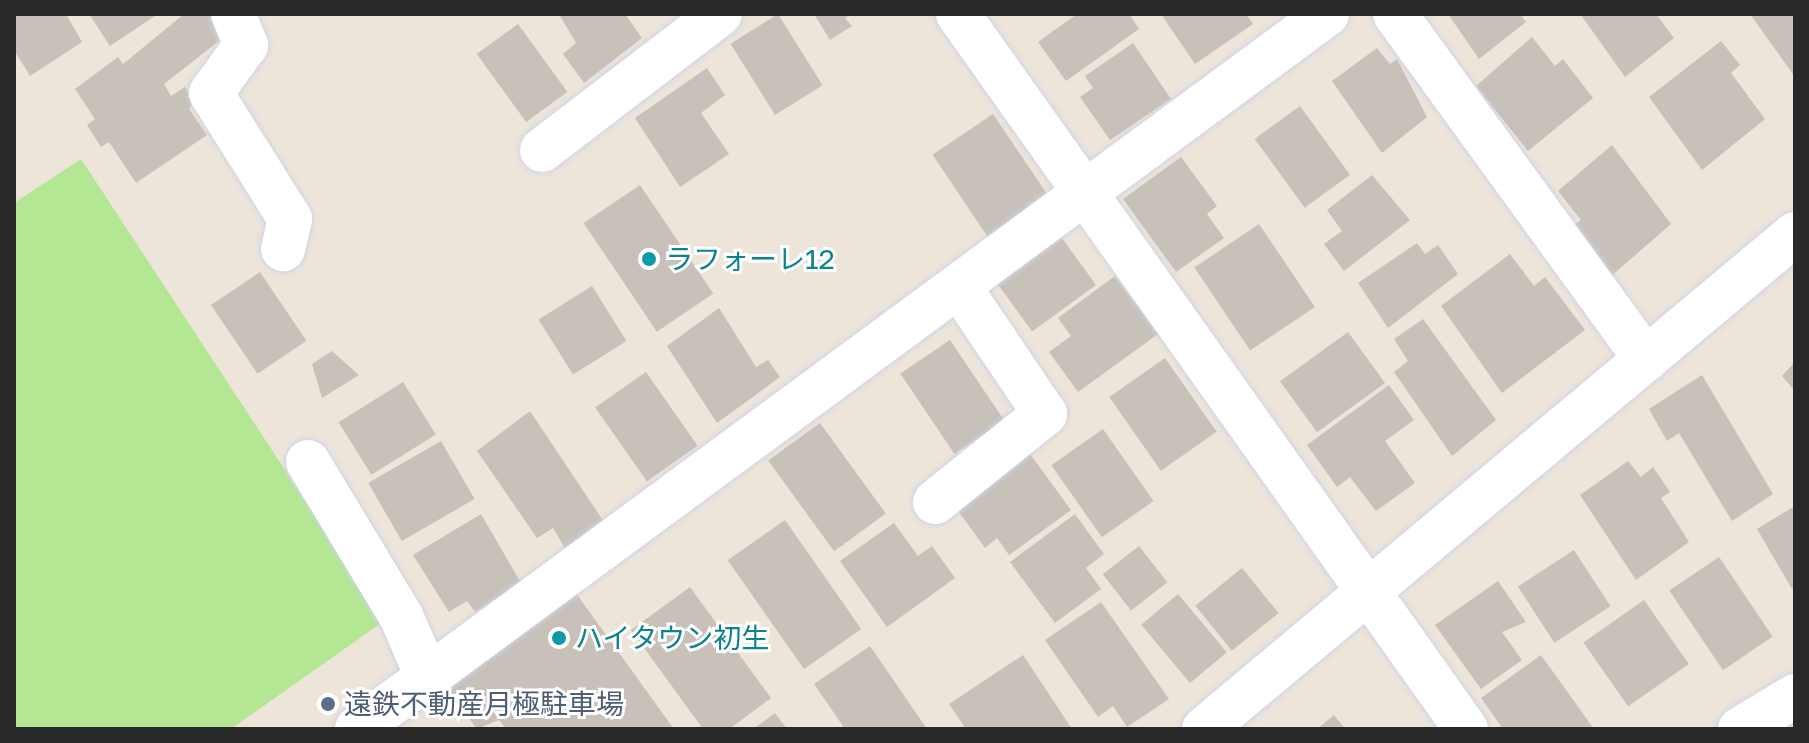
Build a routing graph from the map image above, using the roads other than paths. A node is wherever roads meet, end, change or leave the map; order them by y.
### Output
1 (233, 14) edge
2 (720, 14) edge
3 (958, 14) edge
4 (1395, 14) edge
5 (1310, 19) edge
6 (542, 150) dead end
7 (1089, 192) junction
8 (1795, 234) edge
9 (283, 249) dead end
10 (960, 288) junction
11 (1646, 360) junction
12 (308, 462) dead end
13 (935, 502) dead end
14 (1372, 590) junction
15 (428, 678) junction
16 (1795, 696) edge
17 (357, 729) edge
18 (1204, 729) edge
19 (1466, 729) edge
20 (1740, 729) edge

1 - 9 street
2 - 6 street
3 - 7 street
4 - 11 street
5 - 7 street
7 - 10 street
7 - 14 street
8 - 11 street
10 - 13 street
10 - 15 street
11 - 14 street
12 - 15 street
14 - 18 street
14 - 19 street
15 - 17 street
16 - 20 street

